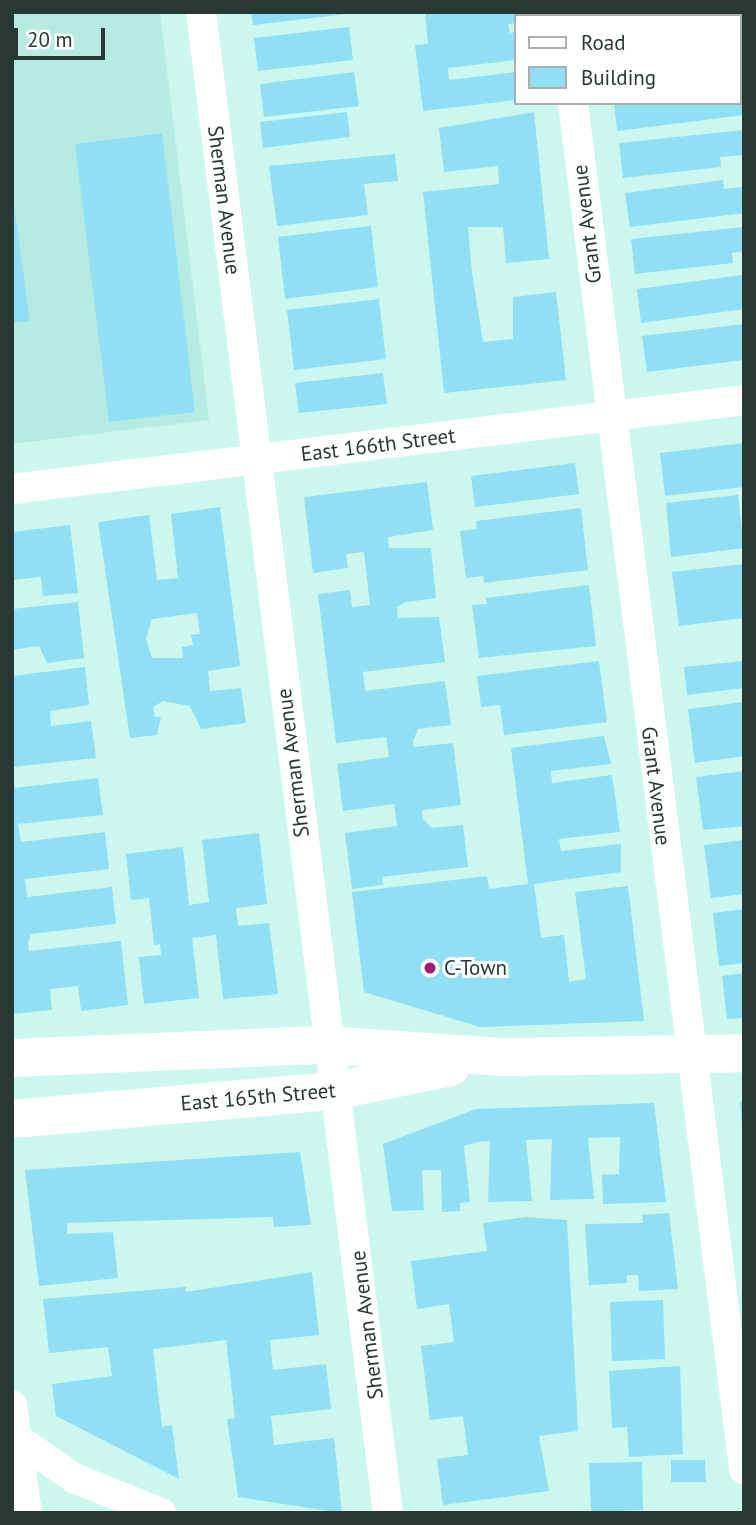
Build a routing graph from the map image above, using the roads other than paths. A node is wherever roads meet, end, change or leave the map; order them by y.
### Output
1 (201, 12) edge
2 (573, 105) edge
3 (744, 400) edge
4 (611, 417) junction
5 (257, 459) junction
6 (12, 489) edge
7 (326, 1045) junction
8 (744, 1053) edge
9 (690, 1054) junction
10 (501, 1057) junction
11 (12, 1058) edge
12 (334, 1091) junction
13 (12, 1119) edge
14 (12, 1405) edge
15 (14, 1436) edge
16 (744, 1469) edge
17 (27, 1513) edge
18 (162, 1513) edge
19 (388, 1513) edge

1 - 5 street, Sherman Avenue
2 - 4 street, Grant Avenue
3 - 4 street, East 166th Street
4 - 5 street, East 166th Street
4 - 9 street, Grant Avenue
5 - 6 street, East 166th Street
5 - 7 street, Sherman Avenue
7 - 10 street, East 165th Street
7 - 11 street, East 165th Street
7 - 12 street, Sherman Avenue
8 - 9 street, East 165th Street
9 - 10 street, East 165th Street
9 - 16 street, Grant Avenue
10 - 12 street, East 165th Street
12 - 13 street, East 165th Street
12 - 19 street, Sherman Avenue
14 - 15 street
15 - 17 street
15 - 18 street

